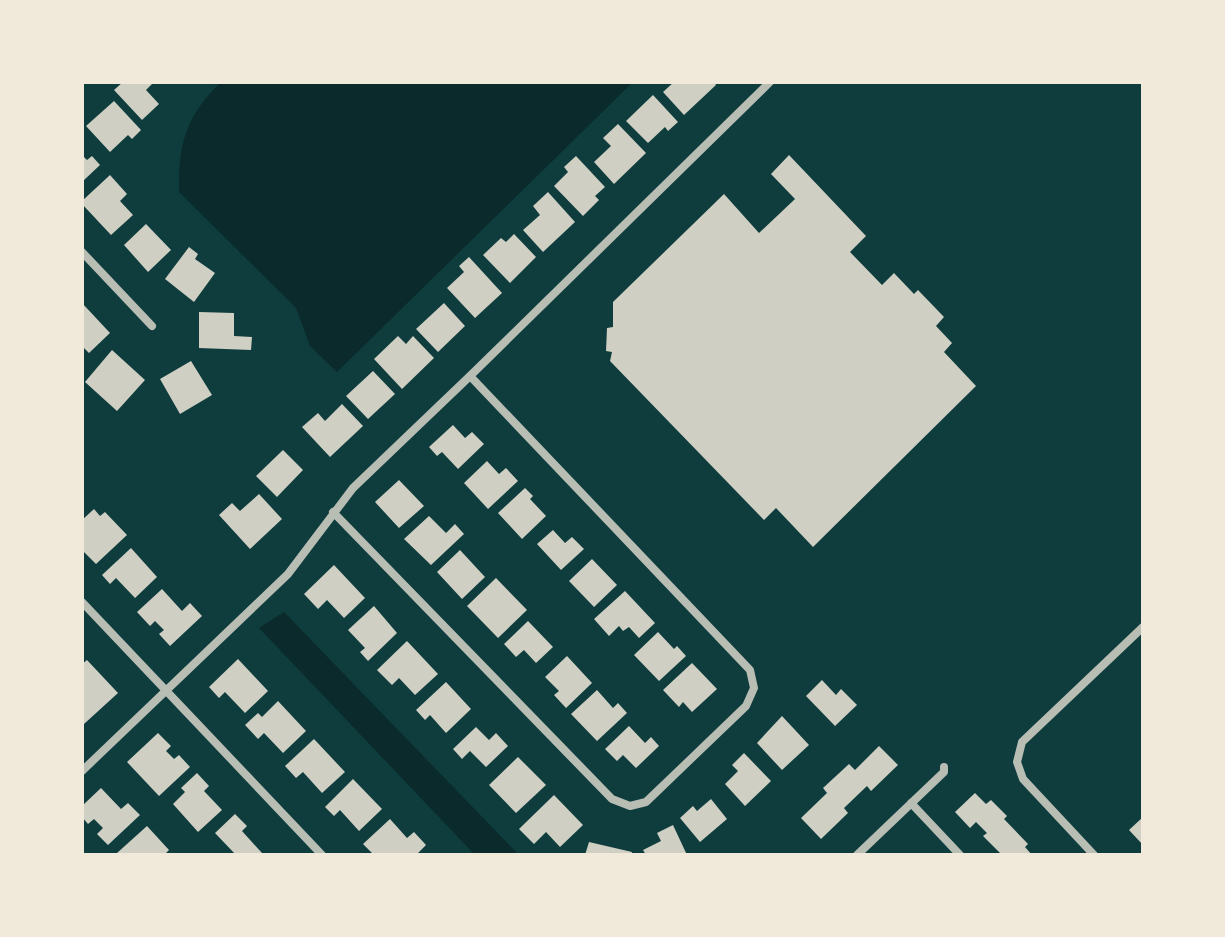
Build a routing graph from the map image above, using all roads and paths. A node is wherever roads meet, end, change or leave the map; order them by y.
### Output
1 (770, 82) edge
2 (82, 252) edge
3 (152, 326) dead end
4 (470, 376) junction
5 (333, 512) junction
6 (82, 602) edge
7 (1143, 627) edge
8 (166, 689) junction
9 (944, 767) dead end
10 (82, 771) edge
11 (911, 803) junction
12 (322, 855) edge
13 (857, 855) edge
14 (960, 855) edge
15 (1094, 855) edge

1 - 4 street
2 - 3 street
4 - 5 street
4 - 5 street
5 - 8 street
6 - 8 street
7 - 15 street
8 - 10 street
8 - 12 street
9 - 11 street
11 - 13 street
11 - 14 street

